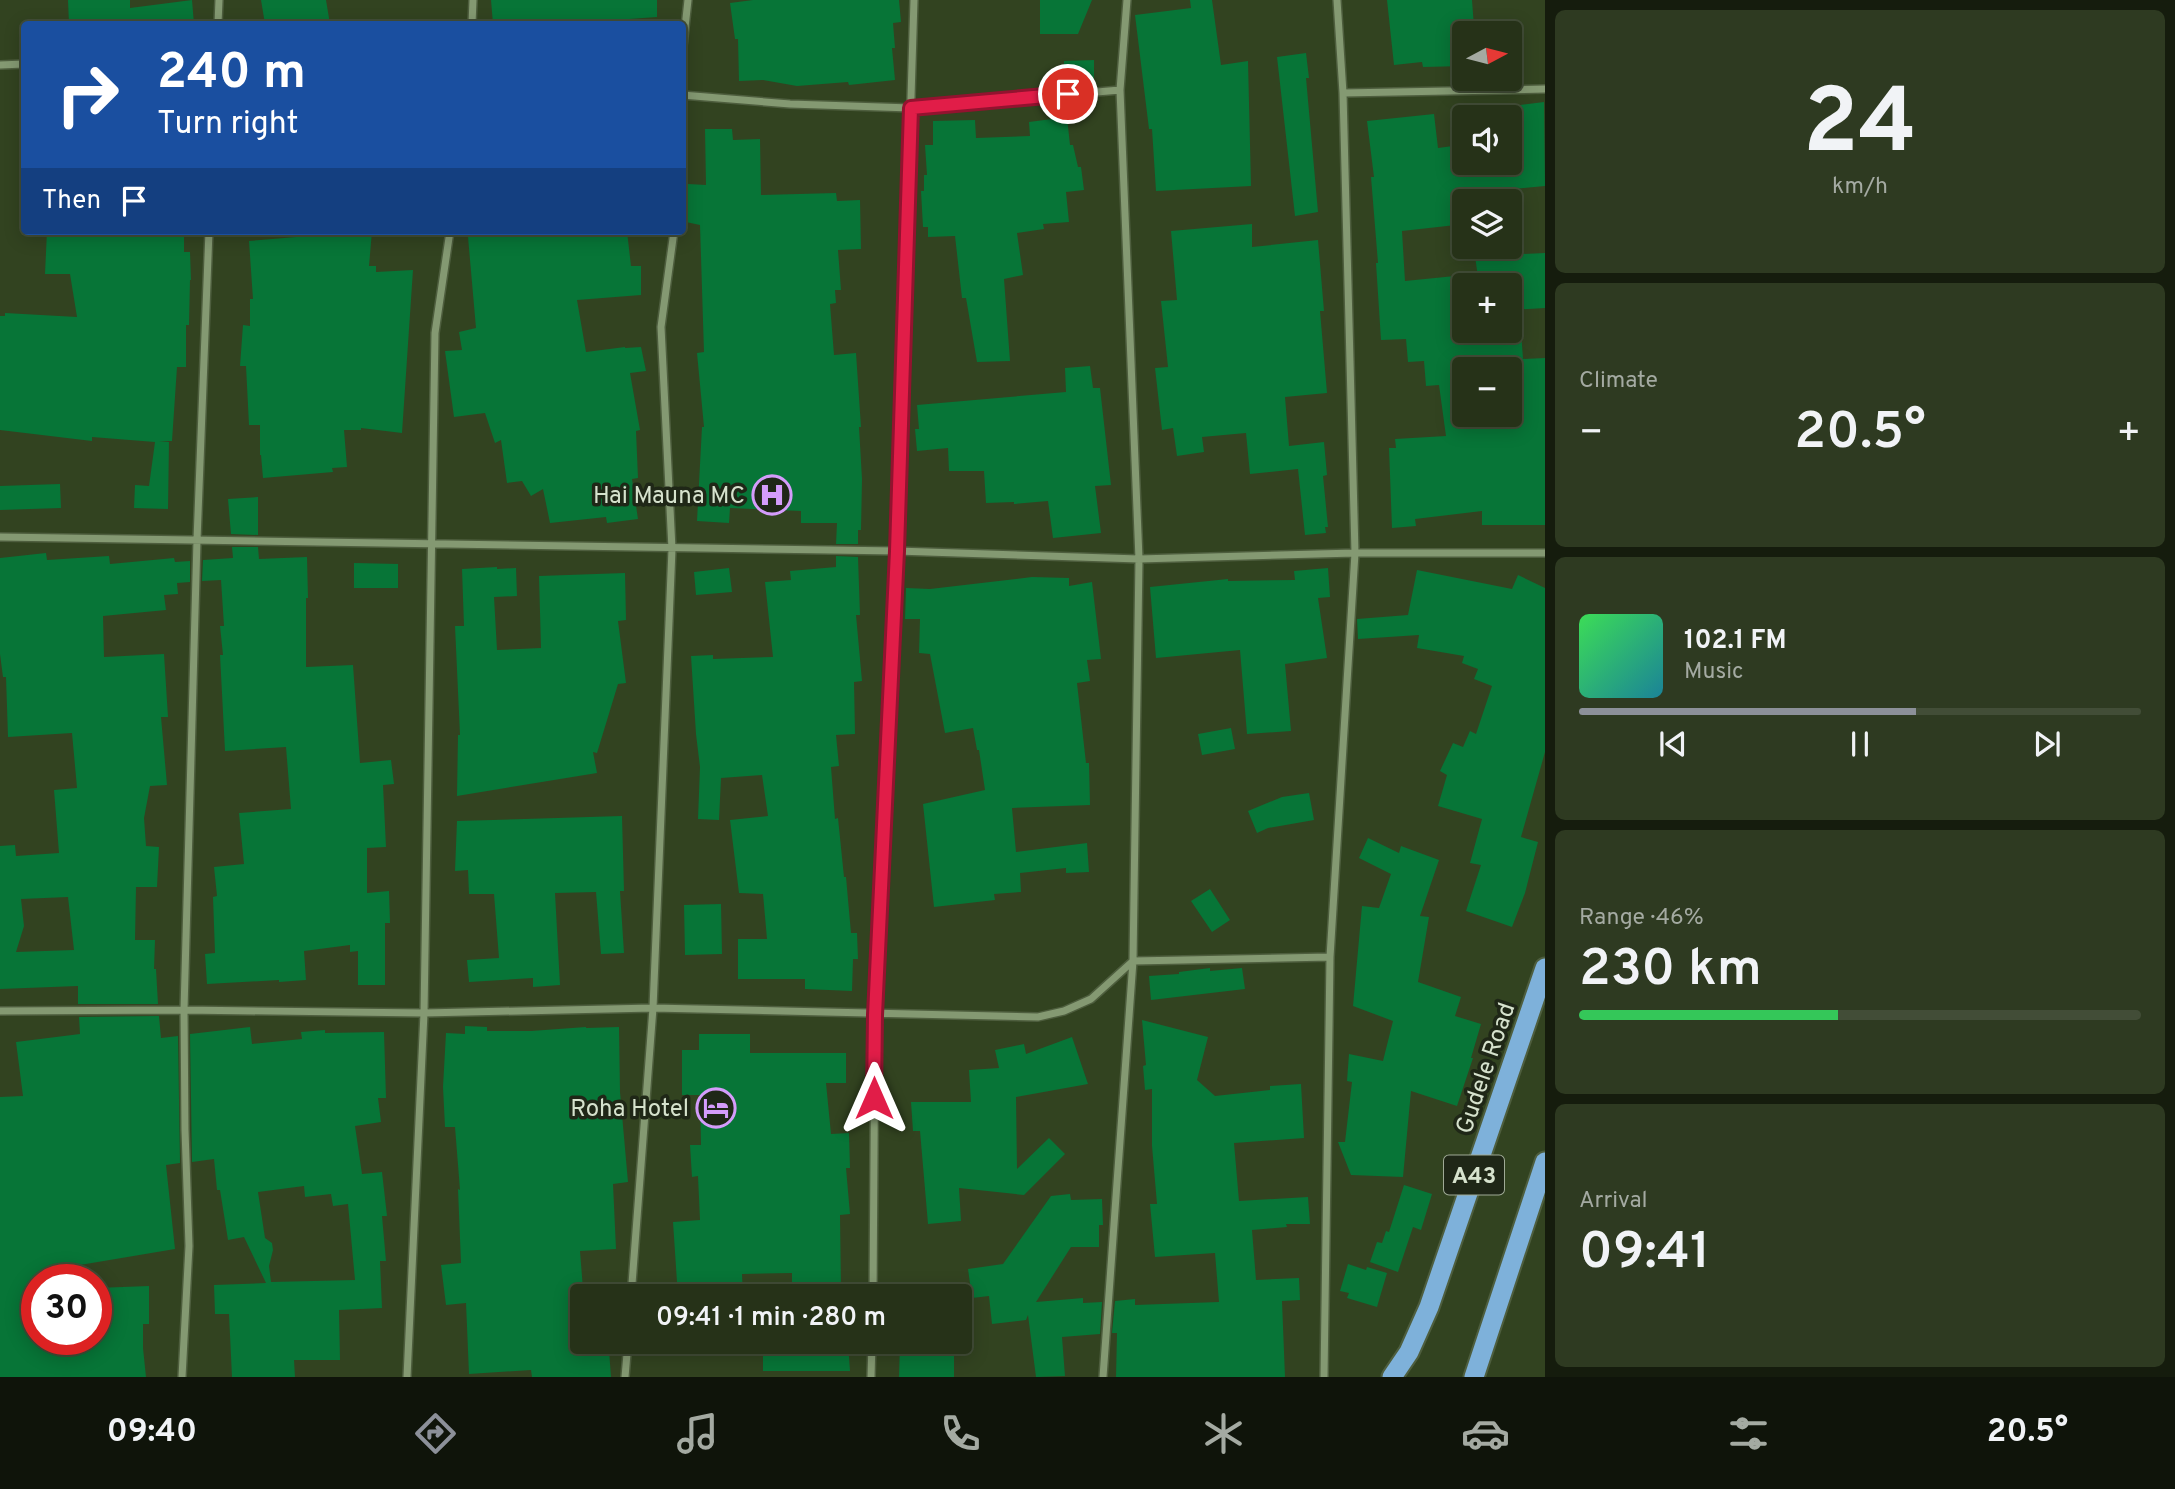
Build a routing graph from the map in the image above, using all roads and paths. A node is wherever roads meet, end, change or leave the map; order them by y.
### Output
1 (219, 0) edge
2 (473, 0) edge
3 (688, 0) edge
4 (914, 0) edge
5 (1127, 0) edge
6 (1337, 0) edge
7 (218, 21) edge
8 (472, 21) edge
9 (686, 21) edge
10 (21, 64) edge
11 (0, 65) edge
12 (1545, 89) edge
13 (1120, 90) junction
14 (1343, 93) junction
15 (686, 95) edge
16 (911, 108) junction
17 (209, 235) edge
18 (449, 235) edge
19 (673, 235) edge
20 (0, 537) edge
21 (197, 540) junction
22 (432, 543) junction
23 (672, 549) junction
24 (897, 551) junction
25 (1355, 553) junction
26 (1545, 553) edge
27 (1139, 559) junction
28 (1330, 957) junction
29 (1133, 961) junction
30 (1545, 968) edge
31 (653, 1009) junction
32 (184, 1010) junction
33 (0, 1012) edge
34 (424, 1013) junction
35 (875, 1015) junction
36 (1545, 1162) edge
37 (632, 1284) edge
38 (873, 1284) edge
39 (627, 1354) edge
40 (871, 1354) edge
41 (182, 1377) edge
42 (407, 1377) edge
43 (625, 1377) edge
44 (870, 1377) edge
45 (1103, 1377) edge
46 (1324, 1377) edge
47 (1392, 1377) edge
48 (1474, 1377) edge

1 - 7 street
2 - 8 street
3 - 9 street
4 - 16 street
5 - 13 street
6 - 14 street
10 - 11 street
12 - 14 street
13 - 16 street
13 - 27 street
14 - 25 street
15 - 16 street
16 - 24 street
17 - 21 street
18 - 22 street
19 - 23 street
20 - 21 street
21 - 22 street
21 - 32 street
22 - 23 street
22 - 34 street
23 - 24 street
23 - 31 street
24 - 27 street
24 - 35 street
25 - 26 street
25 - 27 street
25 - 28 street
27 - 29 street
28 - 29 street
28 - 46 street
29 - 35 street
29 - 45 street
30 - 47 highway, Gudele Road / A43
31 - 34 street
31 - 35 street
31 - 37 street
32 - 33 street
32 - 34 street
32 - 41 street
34 - 42 street
35 - 38 street
36 - 48 highway, A43
39 - 43 street
40 - 44 street

